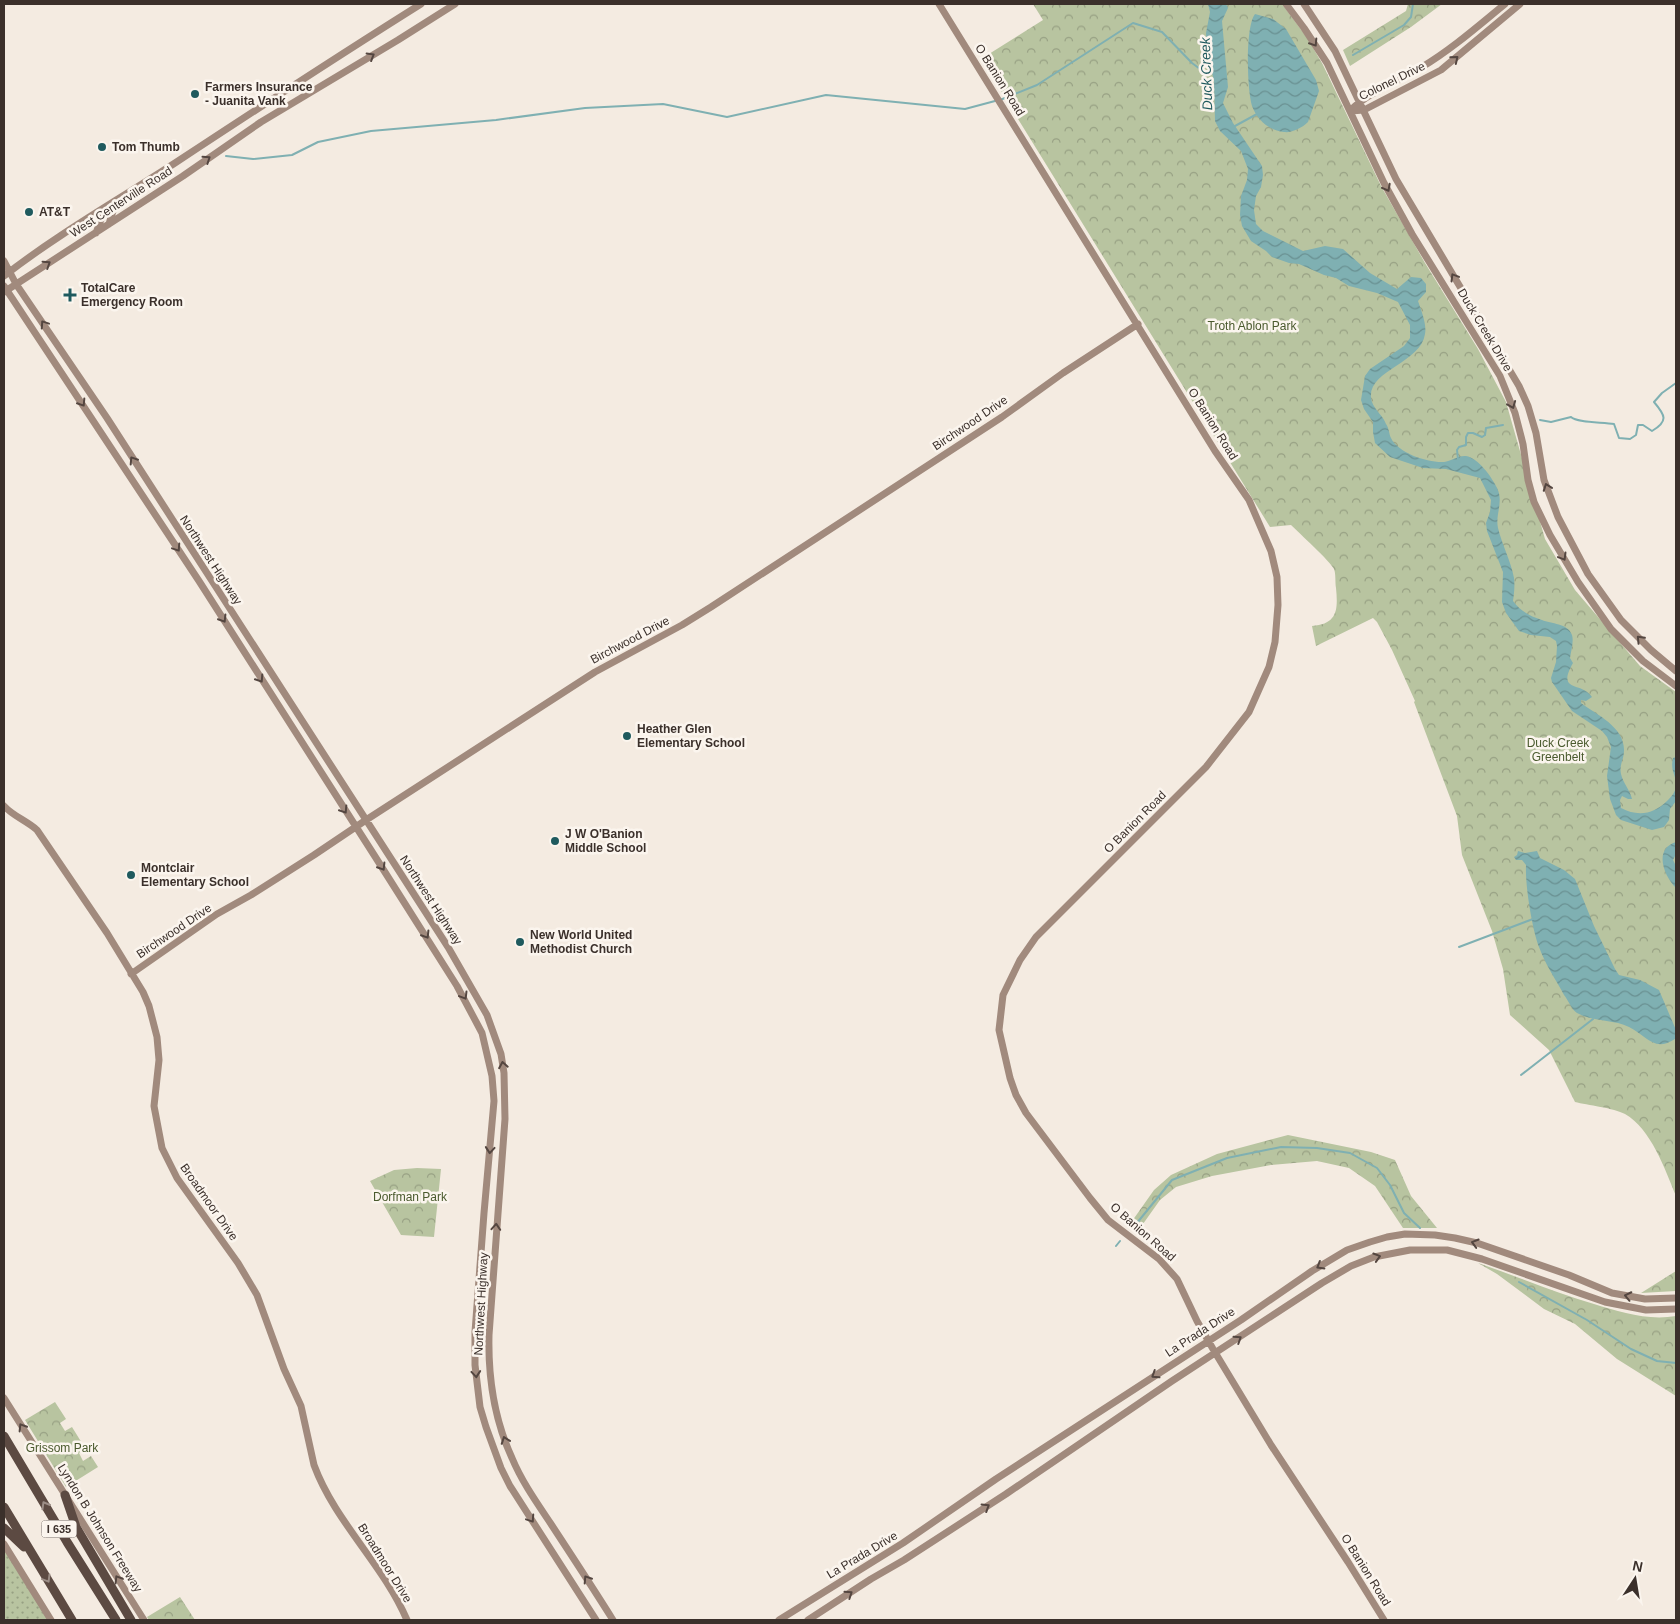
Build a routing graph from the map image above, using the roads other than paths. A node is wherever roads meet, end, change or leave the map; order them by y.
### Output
1 (421, 4) edge
2 (455, 4) edge
3 (939, 4) edge
4 (1286, 4) edge
5 (1304, 4) edge
6 (1505, 4) edge
7 (1520, 4) edge
8 (1359, 101) junction
9 (1364, 110) junction
10 (1350, 111) junction
11 (254, 113) junction
12 (261, 122) junction
13 (131, 191) junction
14 (102, 210) junction
15 (109, 224) junction
16 (96, 233) junction
17 (4, 261) edge
18 (7, 273) edge
19 (16, 284) junction
20 (5, 289) edge
21 (1138, 324) junction
22 (65, 356) junction
23 (55, 363) junction
24 (1676, 672) edge
25 (1668, 679) junction
26 (1676, 686) edge
27 (4, 806) edge
28 (366, 820) junction
29 (355, 827) junction
30 (131, 974) junction
31 (1676, 1298) edge
32 (1676, 1310) edge
33 (1208, 1341) junction
34 (1215, 1353) junction
35 (4, 1398) edge
36 (4, 1436) edge
37 (65, 1496) junction
38 (4, 1507) edge
39 (4, 1528) edge
40 (4, 1544) edge
41 (32, 1555) junction
42 (51, 1620) edge
43 (72, 1620) edge
44 (116, 1620) edge
45 (132, 1620) edge
46 (144, 1620) edge
47 (406, 1620) edge
48 (596, 1620) edge
49 (613, 1620) edge
50 (779, 1620) edge
51 (808, 1620) edge
52 (1384, 1620) edge

1 - 11 main road, West Centerville Road
12 -> 2 main road, West Centerville Road
3 - 21 main road, O Banion Road
4 -> 10 main road, Duck Creek Drive
5 - 8 main road, Duck Creek Drive
6 - 8 main road, Colonel Drive
9 -> 7 main road, Colonel Drive
8 - 9 main road, Duck Creek Drive
8 - 10 main road, Colonel Drive
9 - 10 main road, Colonel Drive
24 -> 9 main road, Duck Creek Drive
10 -> 25 main road, Duck Creek Drive
11 - 12 main road
11 - 13 main road, West Centerville Road
15 -> 12 main road, West Centerville Road
13 - 14 main road, West Centerville Road
13 - 15 main road
14 - 16 main road
14 - 18 main road, West Centerville Road
15 - 16 main road, West Centerville Road
19 -> 16 main road, West Centerville Road
17 - 18 main road, Northwest Highway
18 - 19 main road, Northwest Highway
19 - 20 main road, West Centerville Road
22 -> 19 main road, Northwest Highway
20 - 23 main road, Northwest Highway
21 - 28 main road, Birchwood Drive
21 - 33 main road, O Banion Road
22 - 23 main road
28 -> 22 main road, Northwest Highway
23 -> 29 main road, Northwest Highway
24 - 25 main road
25 - 26 main road, Duck Creek Drive
27 - 30 main road, Broadmoor Drive
28 - 29 main road, Birchwood Drive
49 -> 28 main road, Northwest Highway
29 - 30 main road, Birchwood Drive
29 -> 48 main road, Northwest Highway
30 - 47 main road, Broadmoor Drive
31 -> 33 main road, La Prada Drive
34 -> 32 main road, La Prada Drive
33 - 34 main road, O Banion Road
33 -> 50 main road, La Prada Drive
51 -> 34 main road, La Prada Drive
34 - 52 main road, O Banion Road
37 -> 35 main road, Lyndon B Johnson Freeway
44 -> 36 highway, I 635
37 - 45 highway
46 -> 37 main road, Lyndon B Johnson Freeway
38 - 41 highway, I 635
39 - 41 highway
40 - 42 main road
41 -> 43 highway, I 635

